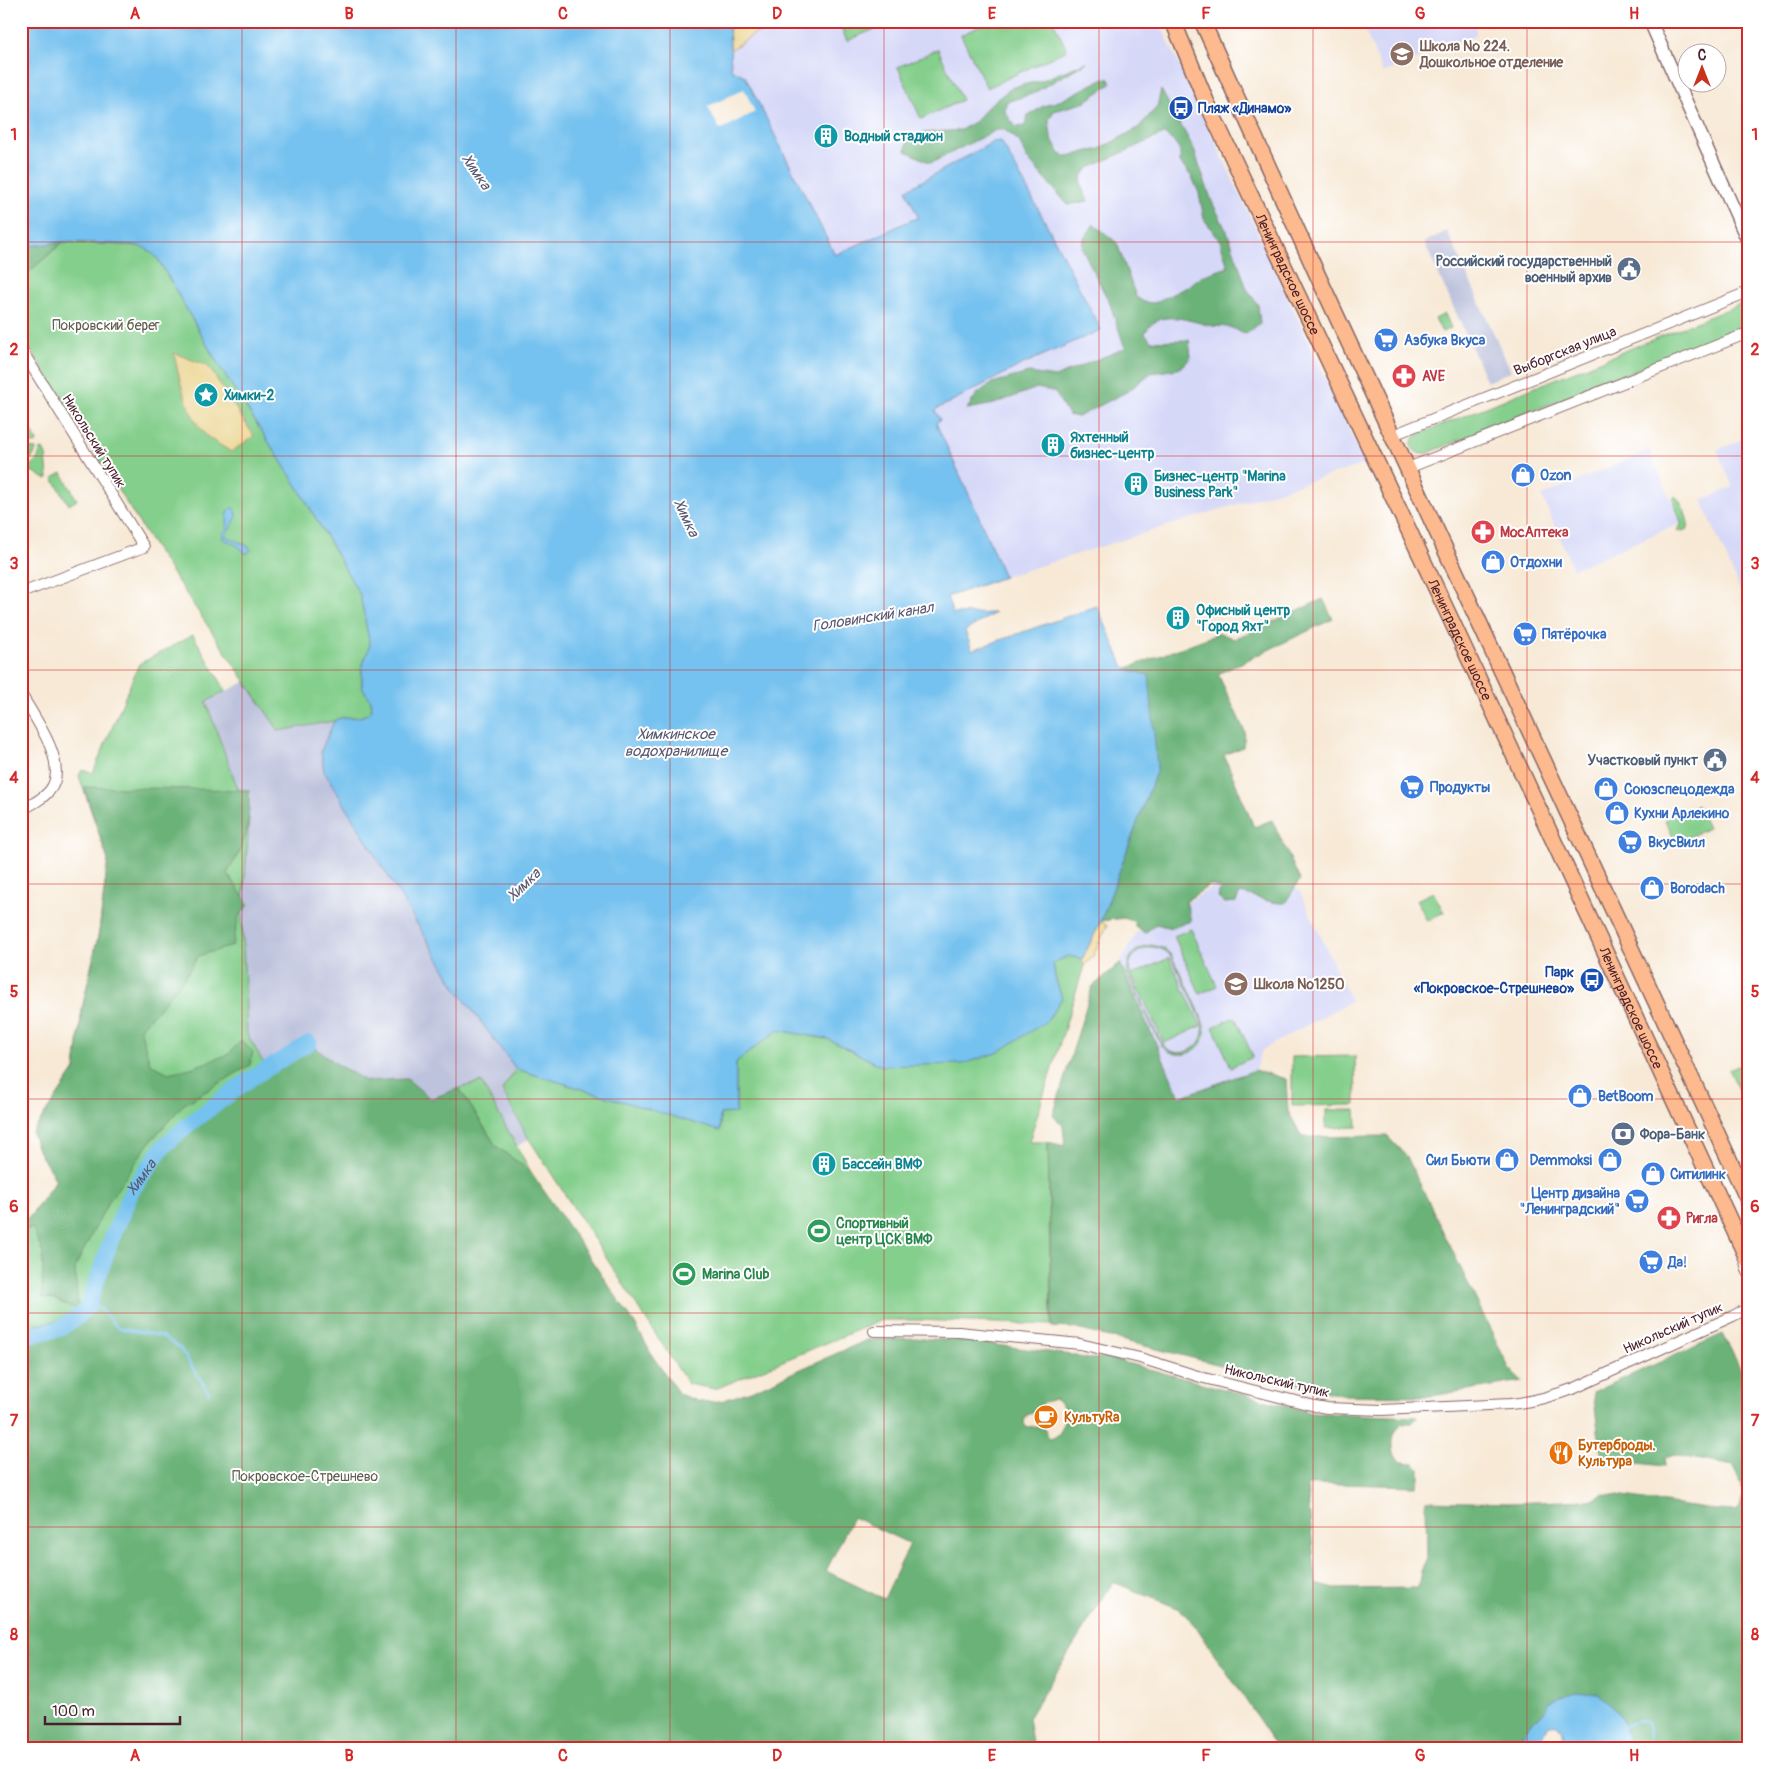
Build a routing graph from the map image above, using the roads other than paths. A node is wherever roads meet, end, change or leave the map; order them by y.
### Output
1 (1173, 21) edge
2 (1202, 21) edge
3 (1650, 21) edge
4 (1748, 241) edge
5 (1748, 292) edge
6 (1748, 333) edge
7 (21, 349) edge
8 (1392, 435) junction
9 (1408, 468) junction
10 (21, 593) edge
11 (21, 694) edge
12 (21, 810) edge
13 (1748, 1200) edge
14 (1741, 1244) junction
15 (1748, 1260) edge
16 (1748, 1272) edge
17 (1748, 1308) edge
18 (874, 1330) dead end

1 - 14 main road, Ленинградское шоссе
2 - 8 main road, Ленинградское шоссе
3 - 4 street
5 - 8 street, Выборгская улица
6 - 9 street
7 - 10 street, Никольский тупик
8 - 9 main road, Ленинградское шоссе
9 - 13 main road, Ленинградское шоссе
11 - 12 street
14 - 15 main road, Ленинградское шоссе
14 - 16 street
17 - 18 street, Никольский тупик

